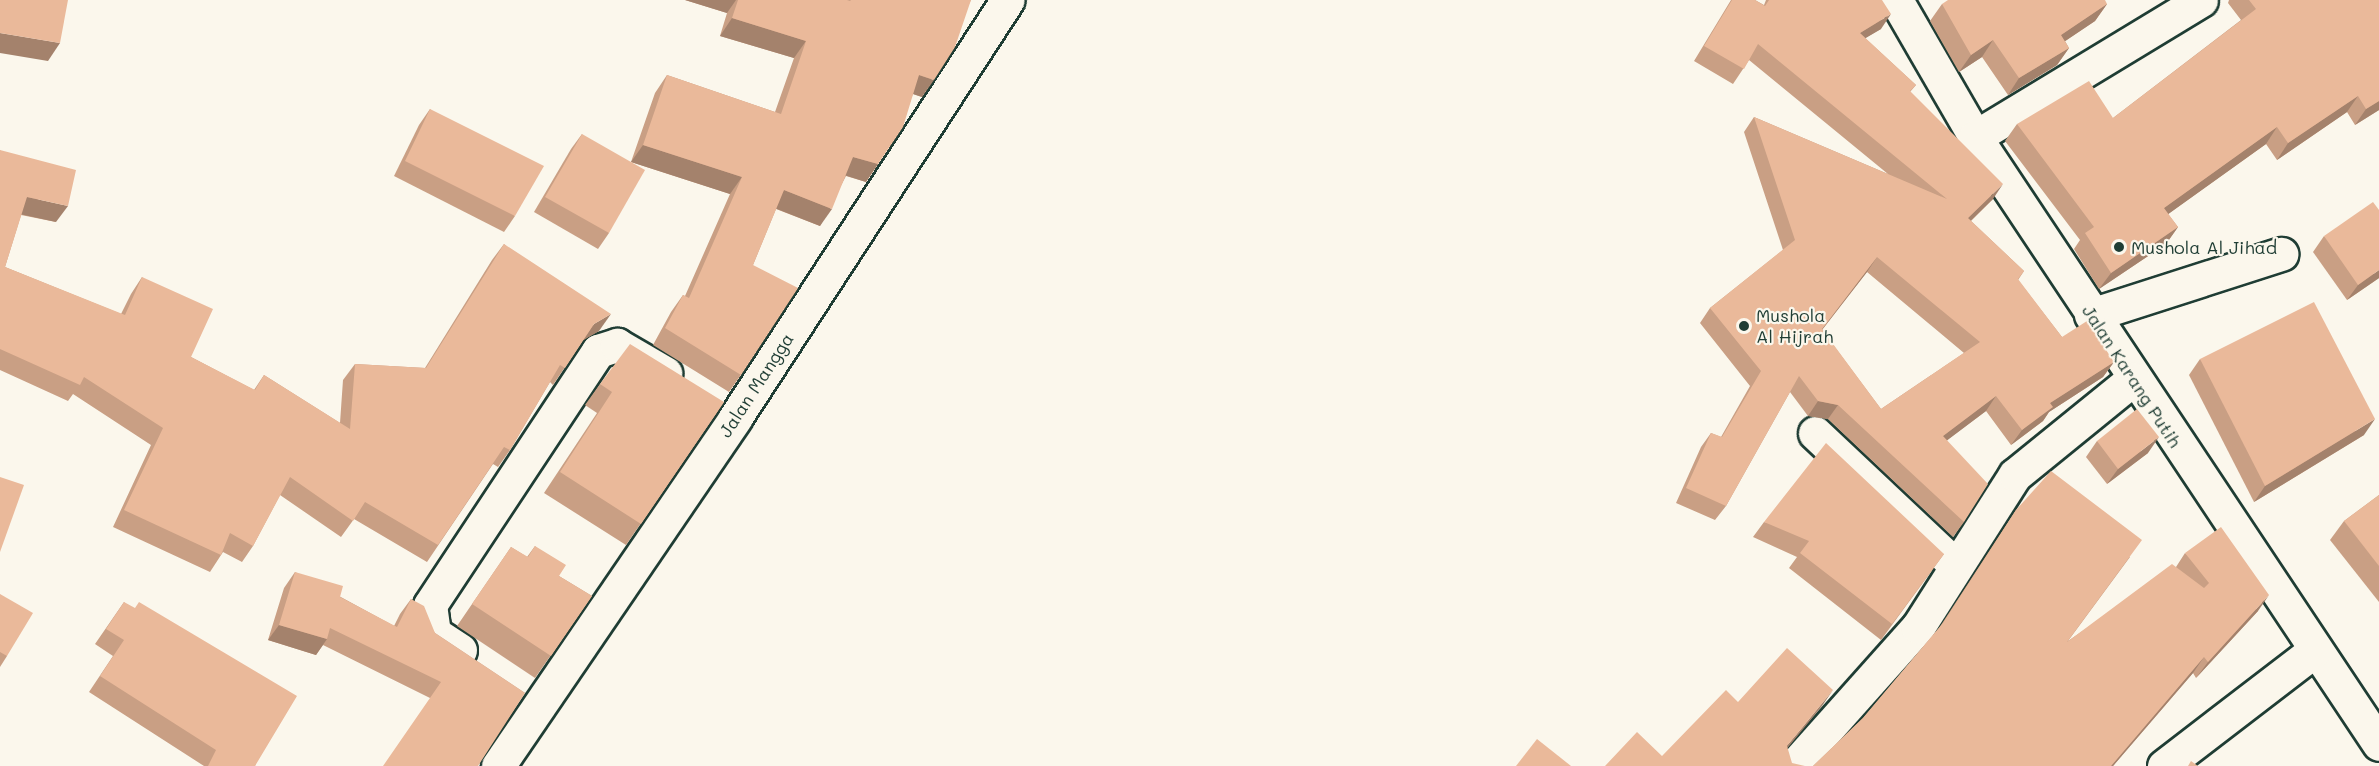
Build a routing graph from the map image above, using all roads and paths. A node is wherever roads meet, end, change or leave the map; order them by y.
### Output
1 (1896, 0) edge
2 (2201, 0) edge
3 (995, 3) edge
4 (1975, 137) junction
5 (2281, 254) dead end
6 (2091, 315) junction
7 (2133, 379) junction
8 (735, 418) junction
9 (1815, 433) dead end
10 (1958, 567) junction
11 (2320, 659) junction
12 (483, 666) edge
13 (512, 685) edge
14 (541, 704) junction
15 (2379, 744) edge
16 (498, 766) edge
17 (1794, 766) edge
18 (2164, 766) edge

1 - 4 street, Jalan Karang Putih
2 - 4 street
3 - 8 street, Jalan Mangga
4 - 6 street, Jalan Karang Putih
5 - 6 street
6 - 7 street, Jalan Karang Putih
7 - 10 street
7 - 11 street, Jalan Karang Putih
8 - 12 street
8 - 14 street, Jalan Mangga
9 - 10 street
10 - 17 street
11 - 15 street, Jalan Karang Putih
11 - 18 street
13 - 14 street
14 - 16 street, Jalan Mangga

